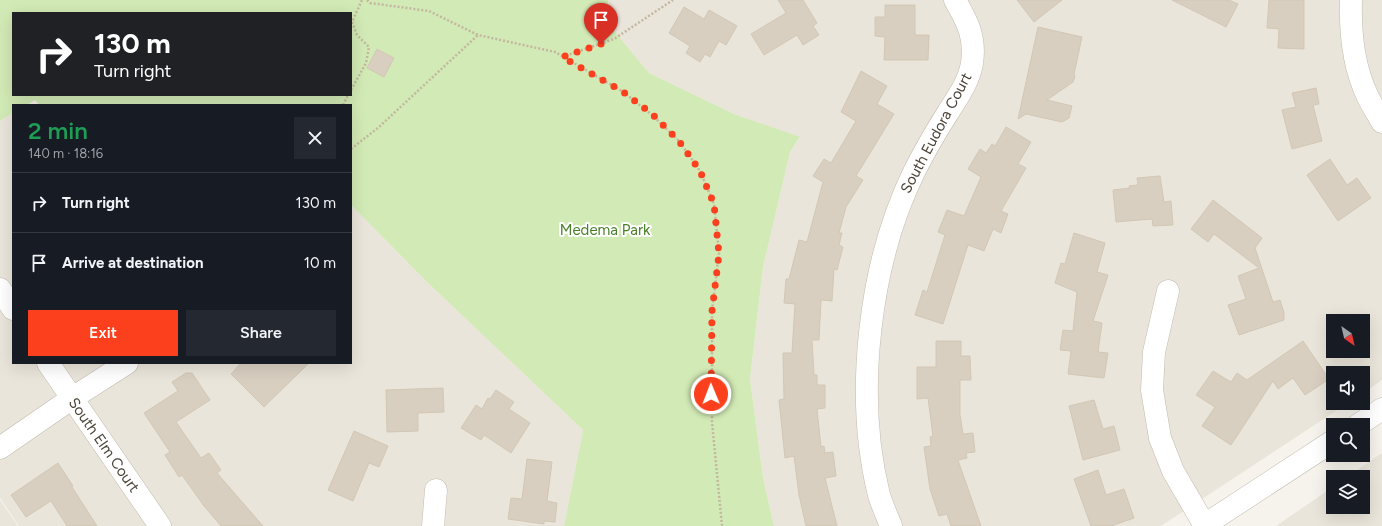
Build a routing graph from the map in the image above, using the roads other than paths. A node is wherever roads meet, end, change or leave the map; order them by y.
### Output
1 (955, 0) edge
2 (1351, 0) edge
3 (1382, 122) edge
4 (0, 290) edge
5 (1168, 291) dead end
6 (12, 308) edge
7 (49, 364) edge
8 (125, 364) edge
9 (71, 399) junction
10 (1382, 409) edge
11 (1368, 418) edge
12 (1326, 446) edge
13 (0, 448) edge
14 (436, 490) dead end
15 (160, 526) edge
16 (433, 526) edge
17 (891, 526) edge
18 (1204, 526) edge

1 - 17 street, South Eudora Court
2 - 3 street
4 - 6 street
5 - 18 street
7 - 9 street, South Elm Court
8 - 9 street
9 - 13 street
9 - 15 street, South Elm Court
10 - 11 street
12 - 18 street
14 - 16 street

